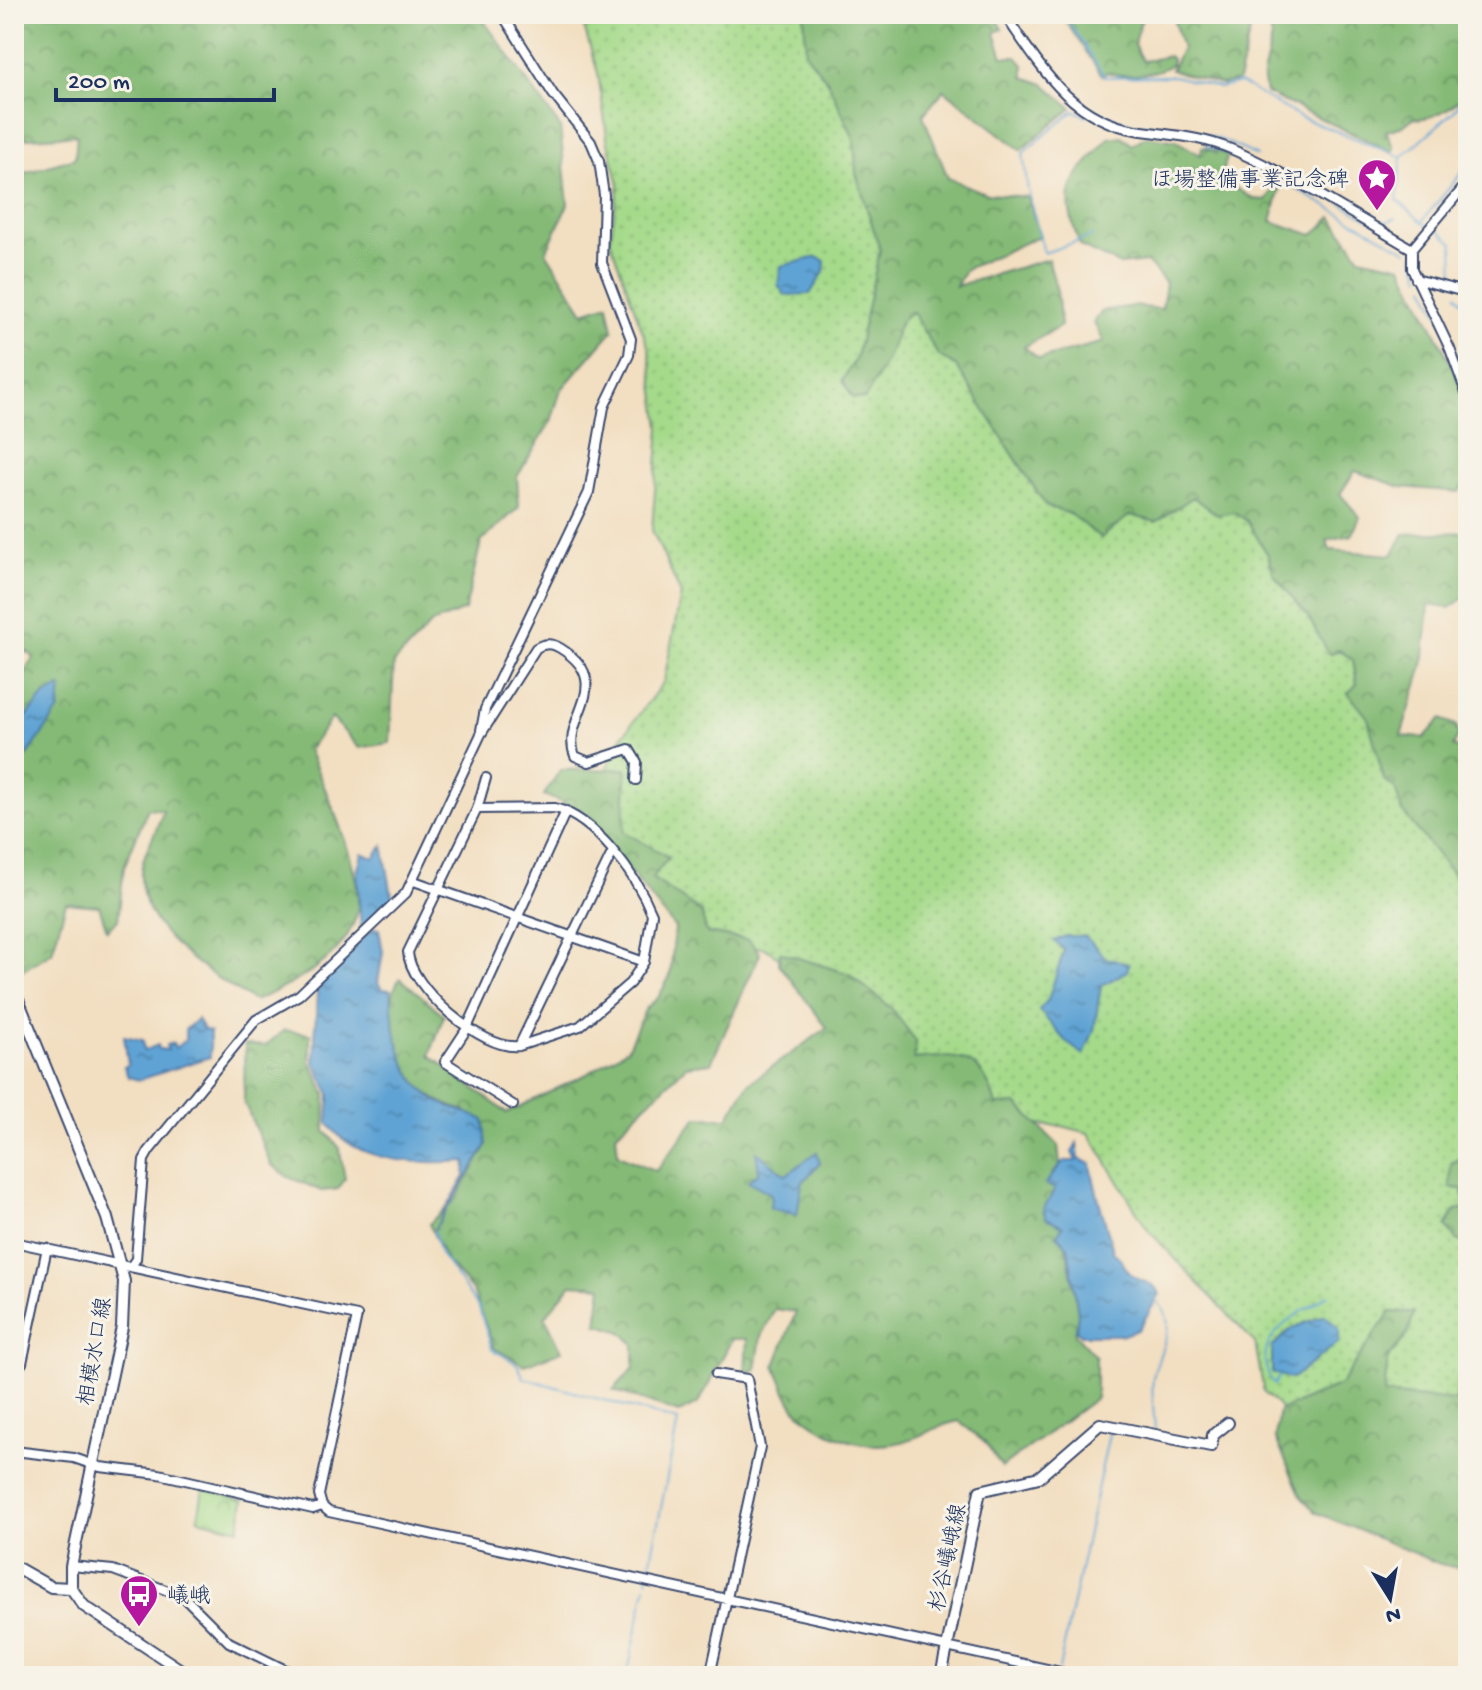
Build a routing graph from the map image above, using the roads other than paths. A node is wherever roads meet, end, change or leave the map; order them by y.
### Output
1 (502, 14) edge
2 (1004, 14) edge
3 (1468, 182) edge
4 (1412, 249) junction
5 (1416, 279) junction
6 (1468, 293) edge
7 (1468, 398) edge
8 (481, 734) junction
9 (486, 778) dead end
10 (636, 780) dead end
11 (477, 809) junction
12 (566, 811) junction
13 (613, 851) junction
14 (414, 881) junction
15 (438, 887) junction
16 (517, 915) junction
17 (571, 934) junction
18 (644, 962) junction
19 (14, 990) edge
20 (466, 1030) junction
21 (519, 1046) junction
22 (513, 1105) dead end
23 (14, 1242) edge
24 (47, 1248) junction
25 (126, 1265) junction
26 (14, 1372) edge
27 (716, 1374) dead end
28 (1228, 1423) dead end
29 (14, 1451) edge
30 (91, 1464) junction
31 (322, 1506) junction
32 (14, 1566) edge
33 (71, 1566) junction
34 (71, 1588) junction
35 (727, 1598) junction
36 (947, 1647) junction
37 (190, 1676) edge
38 (298, 1676) edge
39 (710, 1676) edge
40 (941, 1676) edge
41 (1079, 1676) edge

1 - 8 street
2 - 4 street
3 - 4 street
4 - 5 street
5 - 6 street
5 - 7 street
8 - 10 street
8 - 14 street
9 - 11 street
11 - 12 street
11 - 15 street
12 - 13 street
12 - 16 street
13 - 17 street
13 - 18 street
14 - 15 street
14 - 25 street
15 - 16 street
15 - 20 street
16 - 17 street
16 - 20 street
17 - 18 street
17 - 21 street
18 - 21 street
19 - 25 main road, 相模水口線
20 - 21 street
20 - 22 street
23 - 24 street
24 - 25 street
24 - 26 street
25 - 30 main road, 相模水口線
25 - 31 street
27 - 35 street
28 - 36 main road, 杉谷嶬峨線
29 - 30 street
30 - 31 street
30 - 33 main road, 相模水口線
31 - 35 street
32 - 34 main road
33 - 34 main road, 相模水口線
33 - 38 street
34 - 37 main road
35 - 36 street
35 - 39 street
36 - 40 main road, 杉谷嶬峨線
36 - 41 street

